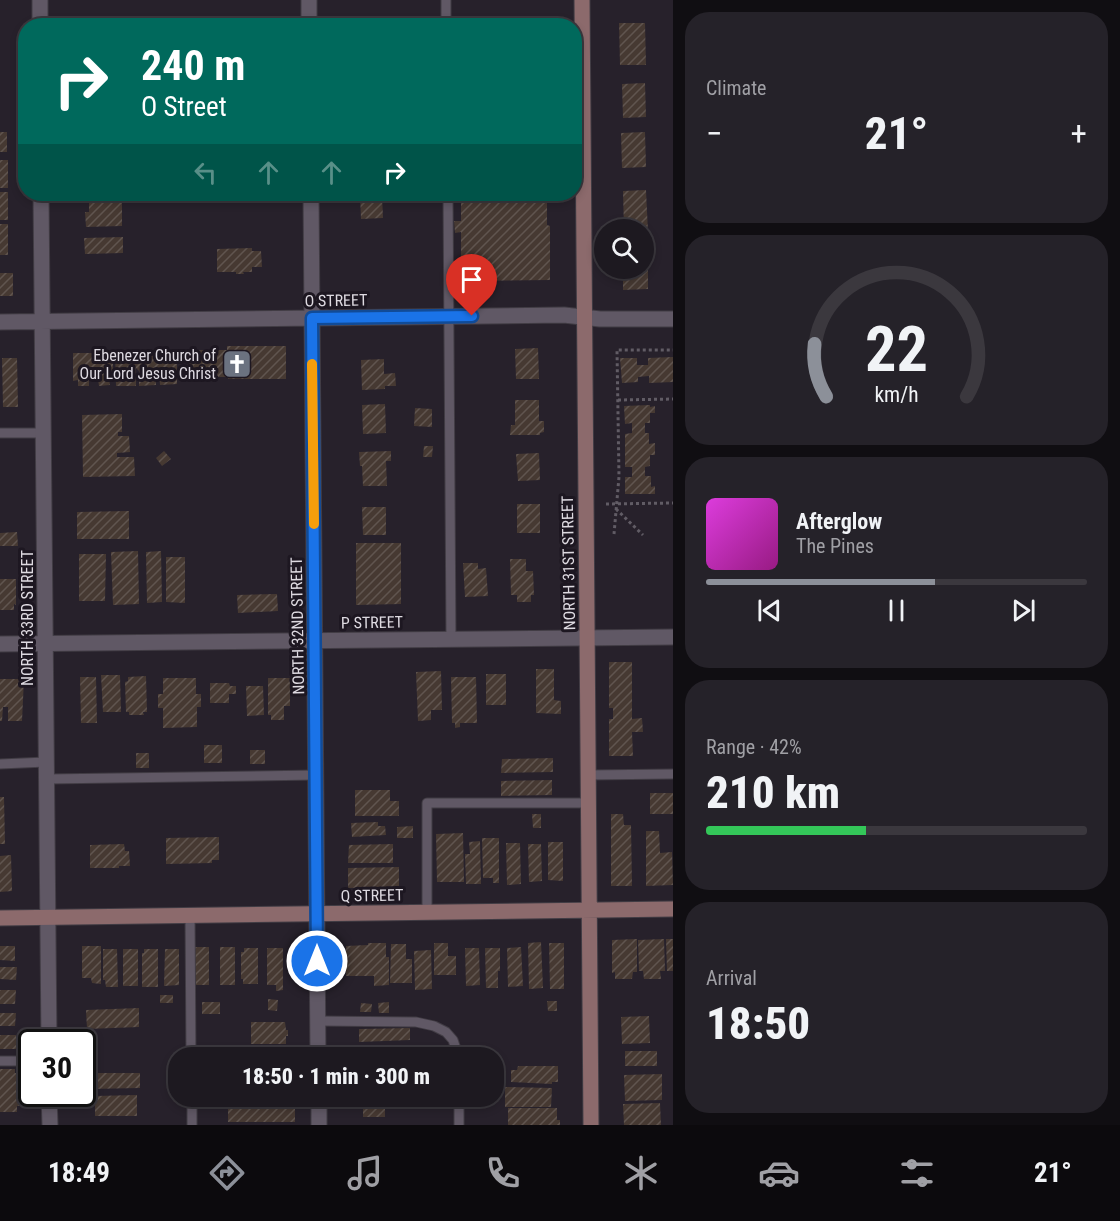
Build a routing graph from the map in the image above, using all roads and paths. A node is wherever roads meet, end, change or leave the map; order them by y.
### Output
1 (40, 0) edge
2 (309, 0) edge
3 (446, 0) edge
4 (582, 0) edge
5 (40, 18) edge
6 (309, 18) edge
7 (446, 18) edge
8 (41, 201) edge
9 (311, 201) edge
10 (448, 201) edge
11 (448, 316) junction
12 (584, 317) junction
13 (312, 318) junction
14 (673, 319) edge
15 (0, 322) edge
16 (43, 322) junction
17 (673, 350) edge
18 (673, 399) edge
19 (618, 400) junction
20 (0, 433) edge
21 (44, 433) junction
22 (673, 503) edge
23 (606, 504) dead end
24 (617, 504) junction
25 (616, 509) junction
26 (614, 534) dead end
27 (643, 535) dead end
28 (587, 637) junction
29 (673, 637) edge
30 (451, 639) junction
31 (315, 640) junction
32 (0, 644) edge
33 (45, 644) junction
34 (46, 762) junction
35 (0, 764) edge
36 (673, 774) edge
37 (316, 776) junction
38 (588, 776) junction
39 (47, 779) junction
40 (588, 803) junction
41 (673, 909) edge
42 (590, 910) junction
43 (427, 912) junction
44 (317, 914) junction
45 (190, 915) junction
46 (48, 917) junction
47 (0, 918) edge
48 (318, 1021) junction
49 (49, 1029) edge
50 (191, 1047) edge
51 (318, 1047) edge
52 (455, 1047) edge
53 (0, 1061) edge
54 (18, 1061) edge
55 (49, 1107) edge
56 (192, 1107) edge
57 (319, 1107) edge
58 (459, 1107) edge
59 (50, 1125) edge
60 (192, 1125) edge
61 (319, 1125) edge
62 (459, 1125) edge
63 (591, 1125) edge

1 - 5 street
2 - 6 street
3 - 7 lane
4 - 12 street, NORTH 31ST STREET
8 - 16 street, NORTH 33RD STREET
9 - 13 street, NORTH 32ND STREET
10 - 11 lane
11 - 12 street, O STREET
11 - 13 street, O STREET
11 - 30 lane
12 - 14 street, O STREET
12 - 28 street, NORTH 31ST STREET
13 - 16 street, O STREET
13 - 31 street, NORTH 32ND STREET
15 - 16 street, O STREET
16 - 21 street, NORTH 33RD STREET
17 - 19 path
18 - 19 path
19 - 24 path
20 - 21 lane
21 - 33 street, NORTH 33RD STREET
22 - 24 path
23 - 24 path
24 - 25 path
25 - 26 path
25 - 27 path
28 - 29 street, P STREET
28 - 30 street, P STREET
28 - 38 street, NORTH 31ST STREET
30 - 31 street, P STREET
31 - 33 street, P STREET
31 - 37 street, NORTH 32ND STREET
32 - 33 street, P STREET
33 - 34 street, NORTH 33RD STREET
34 - 35 lane
34 - 39 street, NORTH 33RD STREET
36 - 38 lane
37 - 39 lane
37 - 44 street, NORTH 32ND STREET
38 - 40 street, NORTH 31ST STREET
39 - 46 street, NORTH 33RD STREET
40 - 42 street, NORTH 31ST STREET
40 - 43 lane
41 - 42 street, Q STREET
42 - 43 street, Q STREET
42 - 63 street, NORTH 31ST STREET
43 - 44 street, Q STREET
44 - 45 street, Q STREET
44 - 48 street, NORTH 32ND STREET
45 - 46 street, Q STREET
45 - 50 lane
46 - 47 street, Q STREET
46 - 49 street, NORTH 33RD STREET
48 - 51 street, NORTH 32ND STREET
48 - 52 lane
53 - 54 lane
55 - 59 street
56 - 60 lane
57 - 61 street
58 - 62 lane

